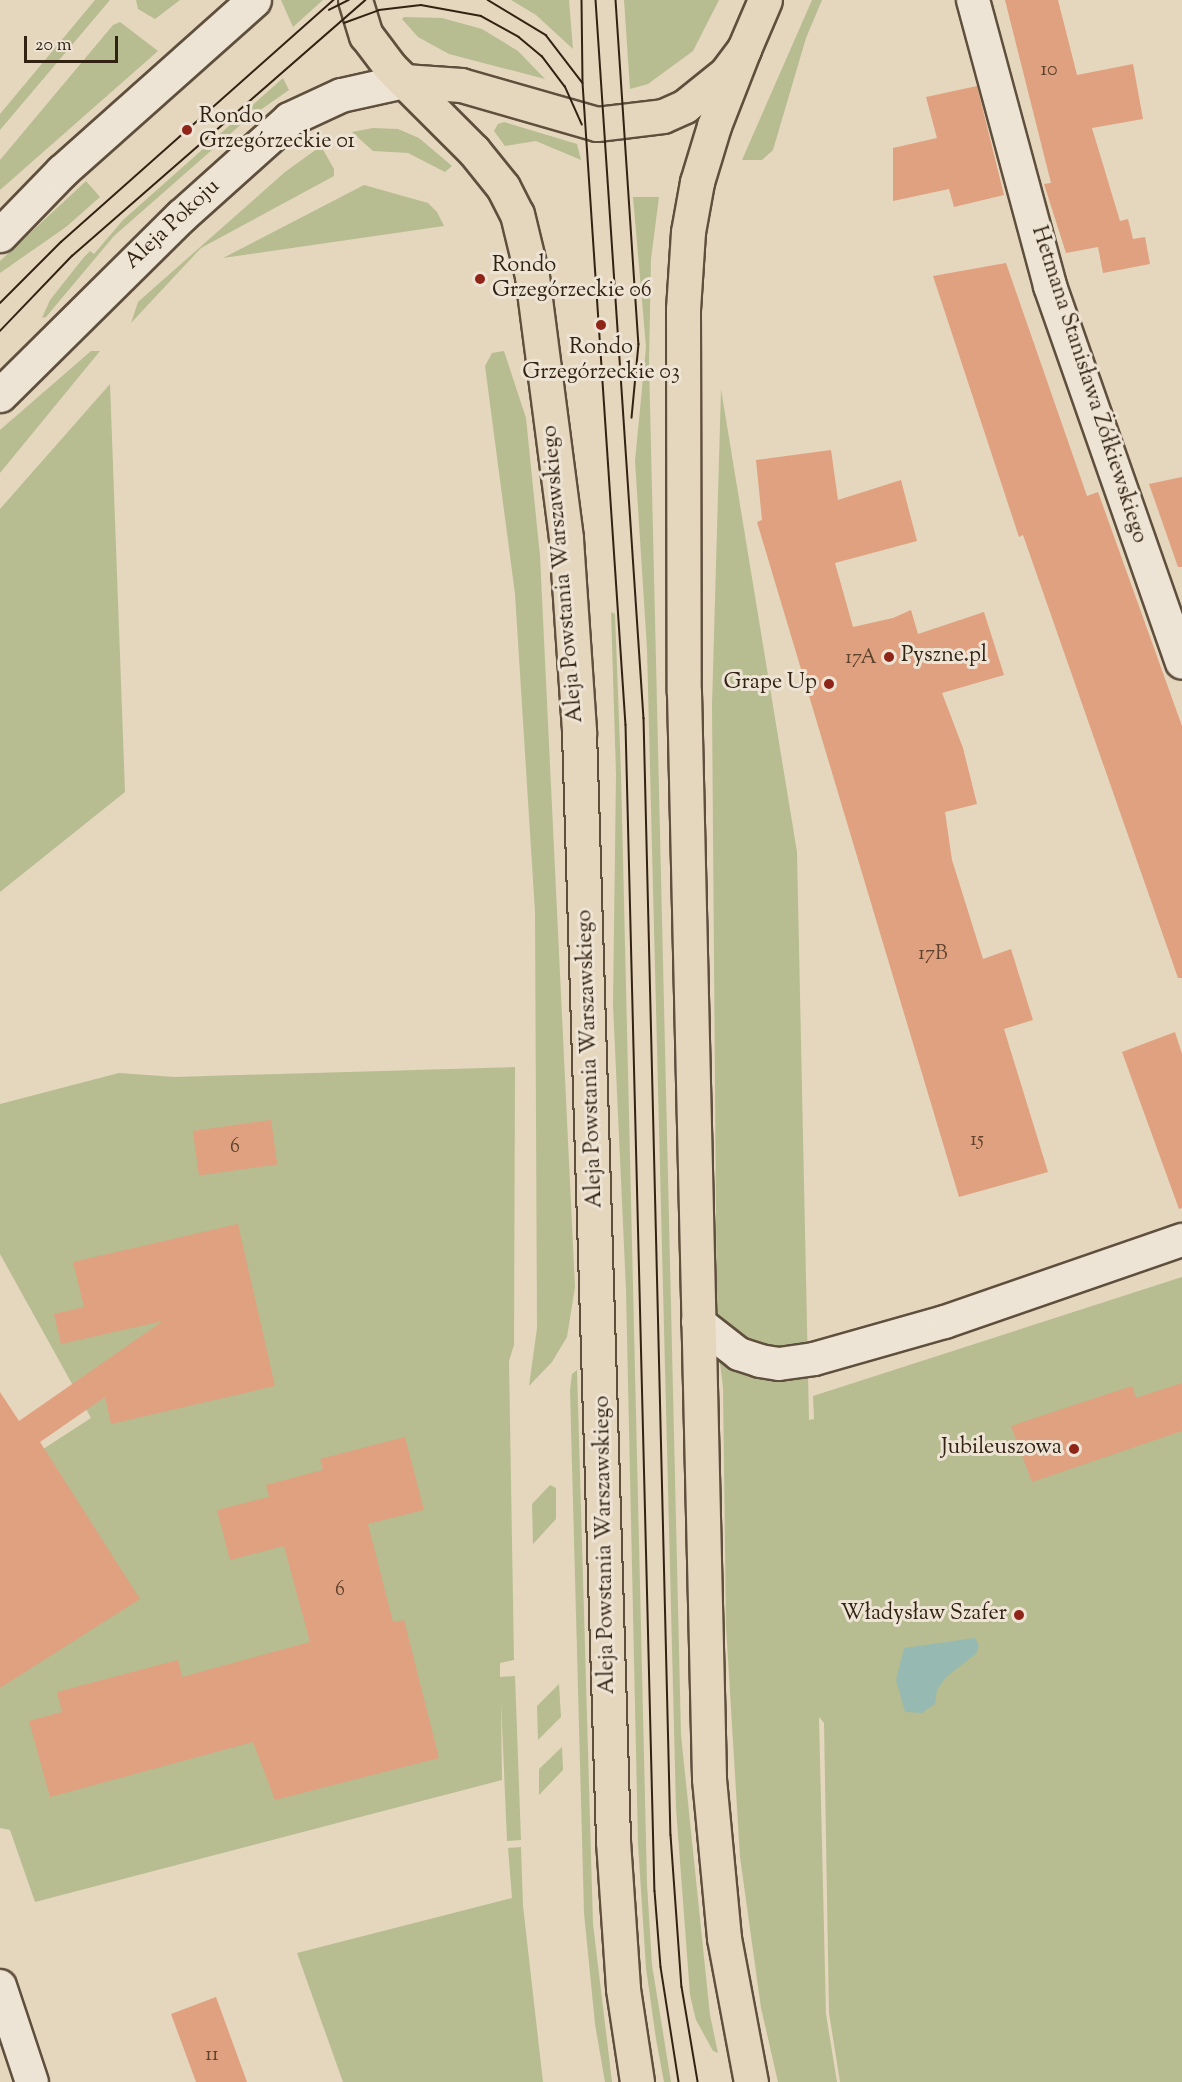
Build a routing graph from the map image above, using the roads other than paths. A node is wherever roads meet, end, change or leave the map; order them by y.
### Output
1 (254, 0) edge
2 (355, 0) edge
3 (765, 0) edge
4 (974, 0) edge
5 (744, 49) junction
6 (404, 81) junction
7 (0, 235) edge
8 (0, 395) edge
9 (1182, 663) edge
10 (1182, 1240) edge
11 (698, 1322) junction
12 (0, 1986) edge
13 (32, 2082) edge
14 (638, 2082) edge
15 (751, 2082) edge

1 - 7 main road
2 - 6 main road, Aleja Powstania Warszawskiego
3 - 5 main road
4 - 9 street, Hetmana Stanisława Żółkiewskiego
5 - 6 main road
5 - 11 main road
6 - 8 main road, Aleja Pokoju
6 - 14 main road, Aleja Powstania Warszawskiego
10 - 11 street
11 - 15 main road
12 - 13 street

